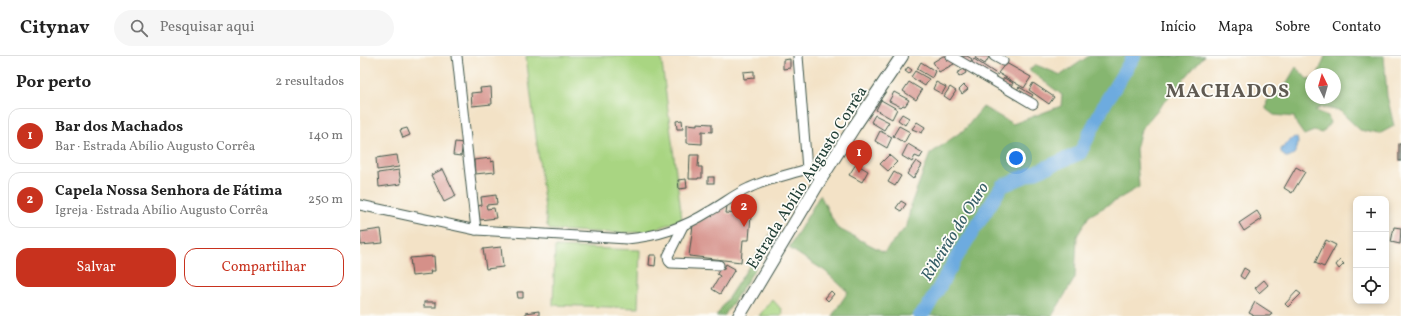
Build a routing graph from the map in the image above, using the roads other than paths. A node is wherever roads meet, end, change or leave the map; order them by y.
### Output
1 (456, 56) edge
2 (798, 56) edge
3 (902, 56) edge
4 (951, 56) edge
5 (994, 56) edge
6 (1003, 61) dead end
7 (1033, 104) dead end
8 (808, 169) junction
9 (822, 177) junction
10 (360, 205) edge
11 (683, 226) junction
12 (476, 230) junction
13 (719, 265) dead end
14 (739, 316) edge

1 - 12 street
2 - 8 street
3 - 9 main road, Estrada Abílio Augusto Corrêa
4 - 7 street
5 - 6 street
8 - 9 street
8 - 11 street
9 - 14 main road, Estrada Abílio Augusto Corrêa
10 - 12 street
11 - 12 street
11 - 13 street

